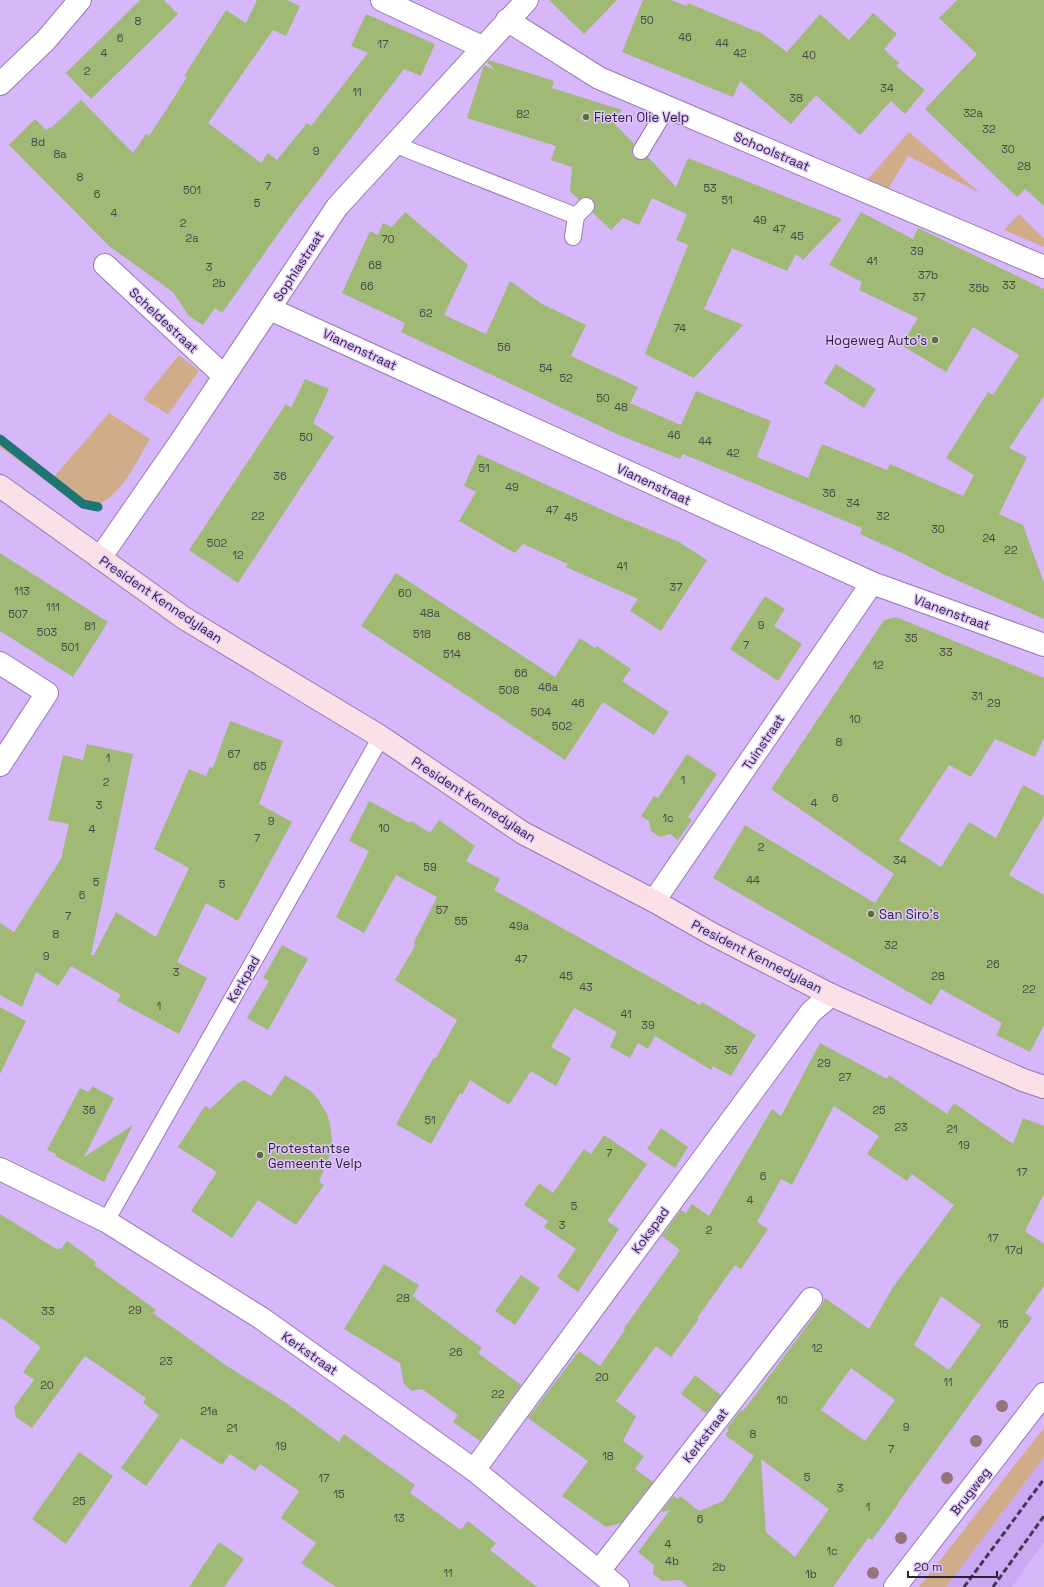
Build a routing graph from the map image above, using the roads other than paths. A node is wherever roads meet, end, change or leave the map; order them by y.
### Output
1 (80, 0) edge
2 (382, 0) edge
3 (527, 0) edge
4 (507, 20) junction
5 (482, 47) junction
6 (0, 84) edge
7 (664, 104) junction
8 (395, 143) junction
9 (641, 151) dead end
10 (573, 236) dead end
11 (105, 265) dead end
12 (1044, 267) edge
13 (270, 309) junction
14 (224, 376) junction
15 (0, 486) edge
16 (100, 558) junction
17 (872, 583) junction
18 (1044, 645) edge
19 (0, 662) edge
20 (381, 737) junction
21 (0, 765) edge
22 (654, 901) junction
23 (831, 995) junction
24 (1044, 1087) edge
25 (0, 1169) edge
26 (106, 1221) junction
27 (811, 1299) dead end
28 (1044, 1394) edge
29 (474, 1470) junction
30 (599, 1572) junction
31 (618, 1587) edge
32 (895, 1587) edge

1 - 6 street
2 - 5 street
3 - 4 street, Sophiastraat
4 - 5 street, Sophiastraat
4 - 7 street, Schoolstraat
5 - 8 street, Sophiastraat
7 - 9 lane
7 - 12 street, Schoolstraat
8 - 10 lane
8 - 13 street, Sophiastraat
11 - 14 street, Scheldestraat
13 - 14 street, Sophiastraat
13 - 17 street, Vianenstraat
14 - 16 street, Sophiastraat
15 - 16 street, President Kennedylaan
16 - 20 street, President Kennedylaan
17 - 18 street, Vianenstraat
17 - 22 street, Tuinstraat
19 - 21 street
20 - 22 street, President Kennedylaan
20 - 26 lane, Kerkpad
22 - 23 street, President Kennedylaan
23 - 24 street, President Kennedylaan
23 - 29 street, Kokspad
25 - 26 street, Kerkstraat
26 - 29 street, Kerkstraat
27 - 30 street, Kerkstraat
28 - 32 street, Brugweg
29 - 30 street, Kerkstraat
30 - 31 street, Kerkstraat

